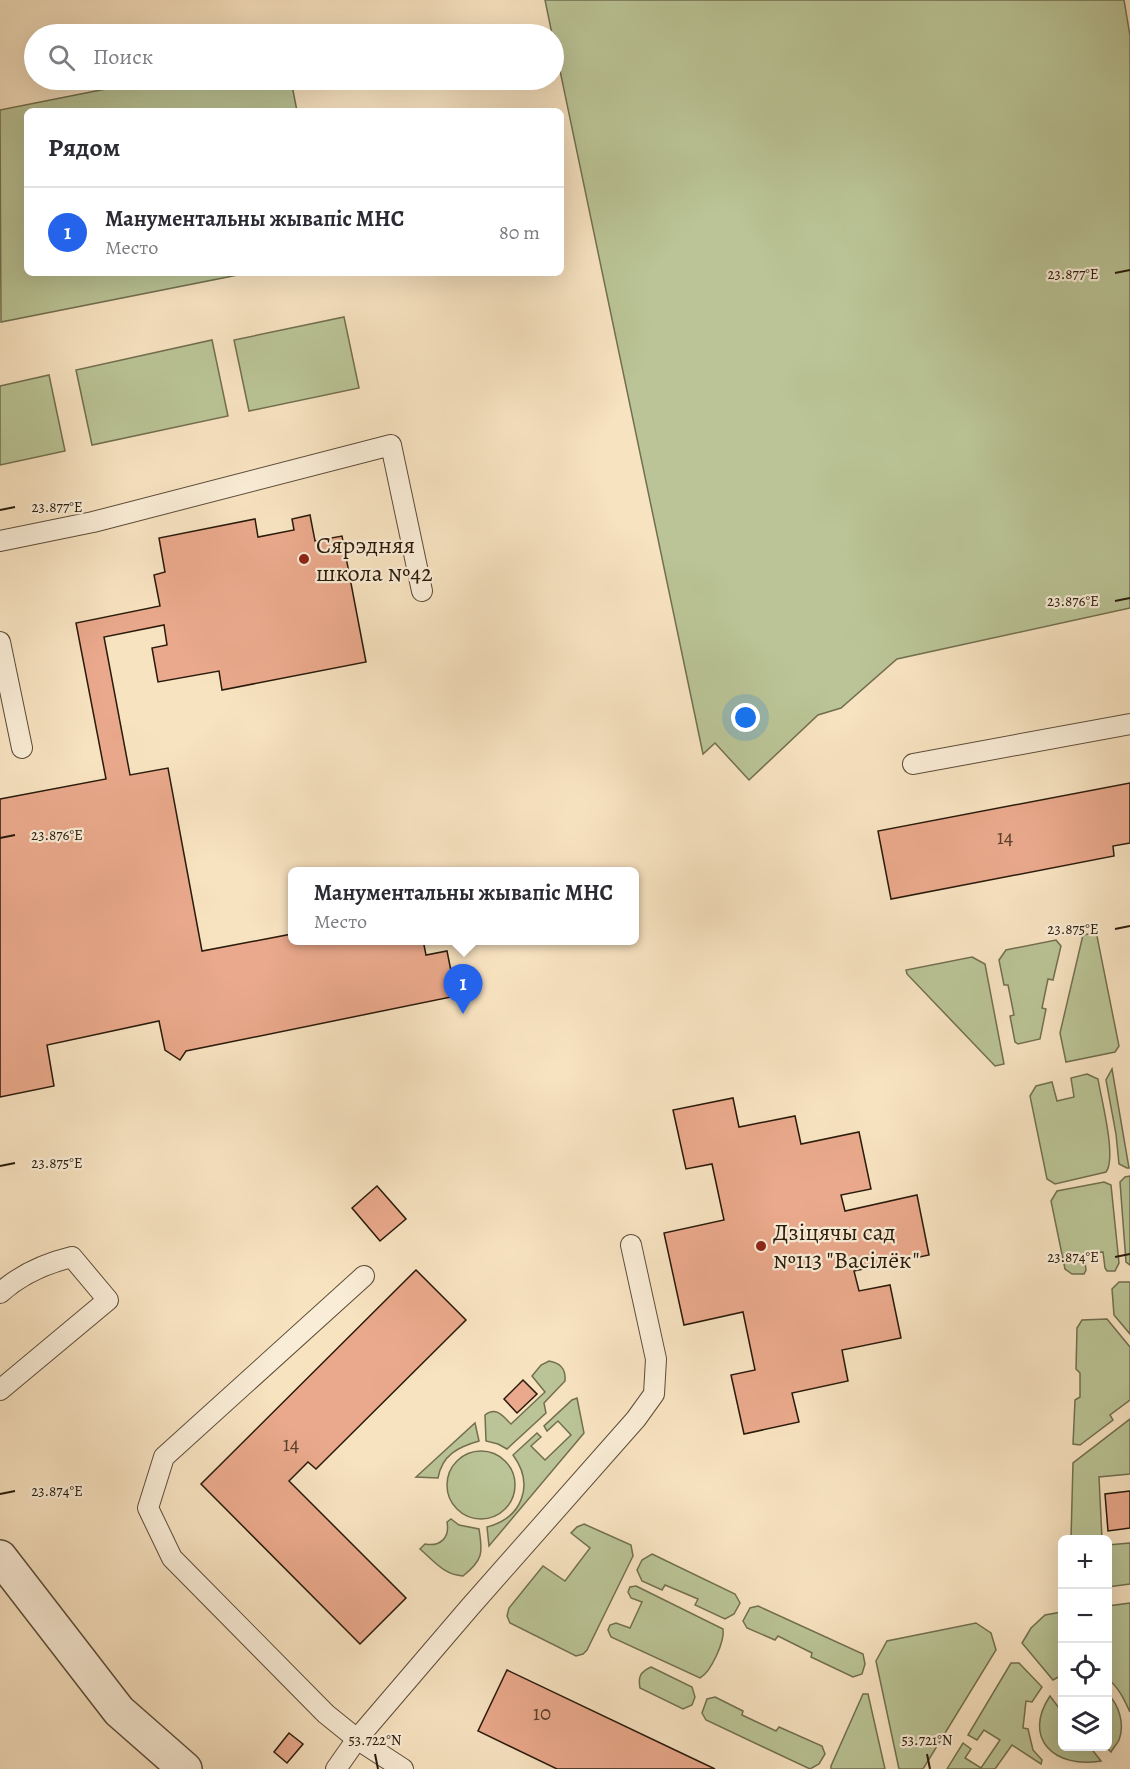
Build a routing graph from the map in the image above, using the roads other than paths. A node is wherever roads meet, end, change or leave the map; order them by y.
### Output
1 (0, 541) edge
2 (422, 591) dead end
3 (0, 642) edge
4 (1130, 724) edge
5 (22, 747) dead end
6 (913, 764) dead end
7 (631, 1245) dead end
8 (364, 1276) dead end
9 (0, 1293) edge
10 (1, 1386) edge
11 (0, 1557) edge
12 (357, 1739) junction
13 (185, 1769) edge
14 (336, 1769) edge
15 (403, 1769) edge

1 - 2 lane
3 - 5 lane
4 - 6 lane
7 - 12 lane
8 - 12 lane
9 - 10 lane
11 - 13 street
12 - 14 lane
12 - 15 lane

